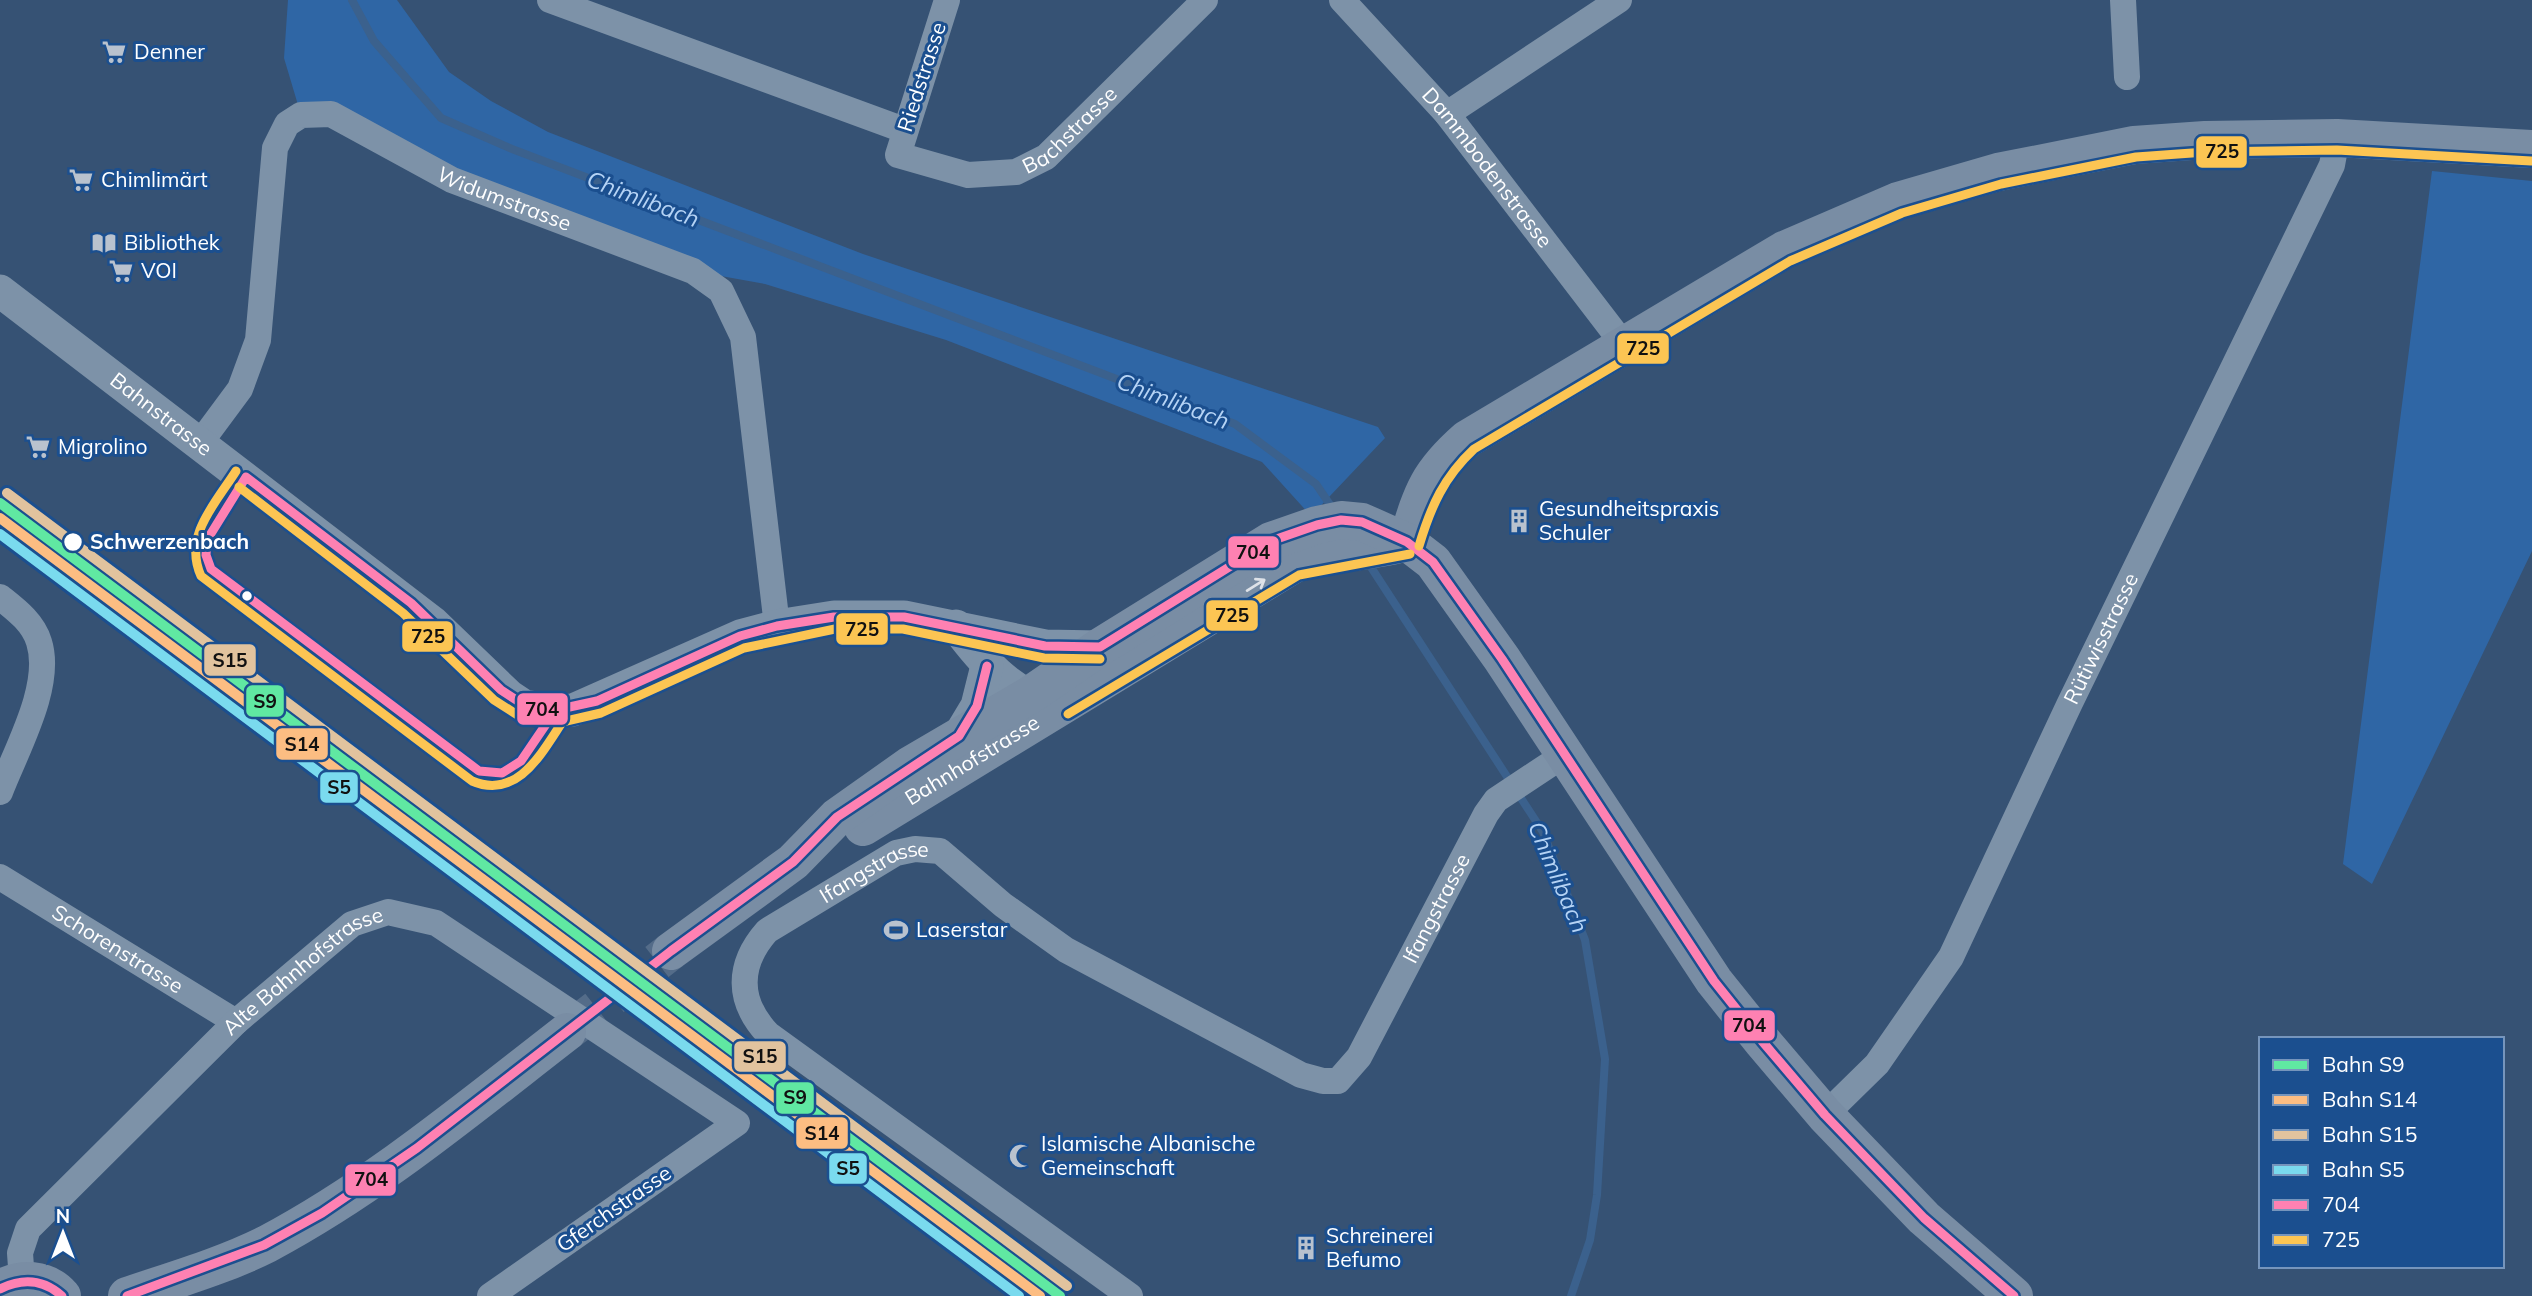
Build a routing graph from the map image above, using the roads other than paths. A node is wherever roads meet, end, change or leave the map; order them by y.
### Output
1 (550, 0) edge
2 (947, 0) edge
3 (1205, 0) edge
4 (1342, 0) edge
5 (1619, 0) edge
6 (2123, 0) edge
7 (2127, 77) dead end
8 (1447, 114) junction
9 (2337, 138) junction
10 (901, 142) junction
11 (2532, 149) edge
12 (0, 291) edge
13 (1623, 345) junction
14 (200, 443) junction
15 (1326, 538) junction
16 (1383, 538) junction
17 (0, 597) edge
18 (777, 626) junction
19 (956, 626) junction
20 (1007, 636) junction
21 (1100, 647) junction
22 (987, 666) junction
23 (1038, 709) junction
24 (959, 736) junction
25 (1550, 764) junction
26 (0, 792) edge
27 (793, 862) junction
28 (0, 877) edge
29 (671, 951) tunnel mouth
30 (236, 1022) junction
31 (567, 1032) tunnel mouth
32 (1825, 1115) junction
33 (737, 1123) joint
34 (11, 1285) edge
35 (62, 1296) edge
36 (127, 1296) edge
37 (491, 1296) edge
38 (1130, 1296) edge
39 (2014, 1296) edge

1 - 10 street, Bachstrasse
2 - 10 street, Riedstrasse
3 - 10 street, Bachstrasse
4 - 8 street, Dammbodenstrasse
5 - 8 street
6 - 7 street
8 - 13 street, Dammbodenstrasse
9 - 11 main road
9 - 13 main road
9 - 32 street, Rütiwisstrasse
12 - 14 street, Bahnstrasse
13 - 16 main road
14 - 18 street, Bahnstrasse
14 - 18 street, Widumstrasse
15 - 16 main road, Bahnhofstrasse
15 - 21 main road, Bahnhofstrasse
23 -> 15 main road, Bahnhofstrasse
16 - 25 main road
17 - 26 street
18 - 19 street, Bahnstrasse
19 - 20 street, Bahnstrasse
19 - 22 street
20 - 21 street, Bahnstrasse
20 - 23 street
21 - 23 main road, Bahnhofstrasse
22 - 23 street
22 - 24 street
23 - 24 main road, Bahnhofstrasse
23 - 27 main road, Bahnhofstrasse
24 - 27 main road, Bahnhofstrasse
25 - 32 main road
25 - 38 street, Ifangstrasse
27 - 29 main road, Bahnhofstrasse
28 - 30 street, Schorenstrasse
30 - 33 street, Alte Bahnhofstrasse
30 - 34 street, Alte Bahnhofstrasse
31 - 36 main road
32 - 39 main road
33 - 37 street, Gferchstrasse
34 - 35 main road

